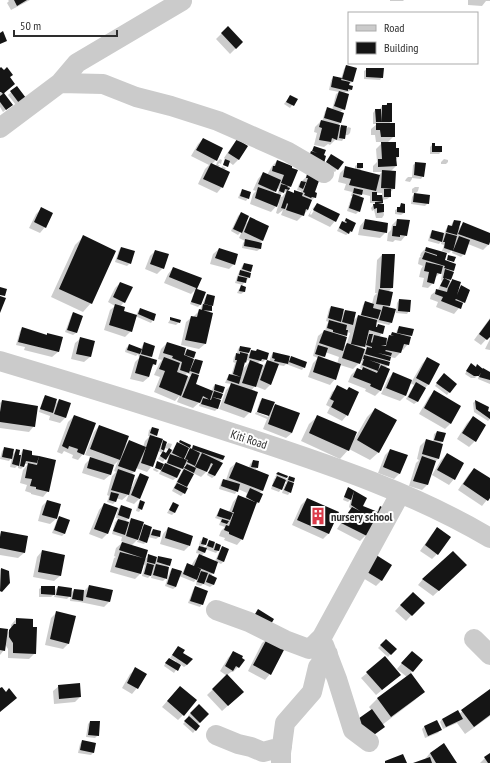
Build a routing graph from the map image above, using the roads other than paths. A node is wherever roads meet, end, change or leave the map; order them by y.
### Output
1 (182, 1) edge
2 (60, 83) junction
3 (0, 128) edge
4 (324, 173) dead end
5 (0, 367) edge
6 (400, 494) junction
7 (490, 538) edge
8 (216, 610) dead end
9 (474, 639) dead end
10 (325, 645) junction
11 (490, 655) edge
12 (216, 735) dead end
13 (369, 742) dead end
14 (281, 755) edge

1 - 2 street
2 - 3 street
2 - 4 street
5 - 6 street, Kiti Road
6 - 7 street, Kiti Road
6 - 10 street
8 - 10 street
9 - 11 street
10 - 13 street
10 - 14 street
12 - 14 street

